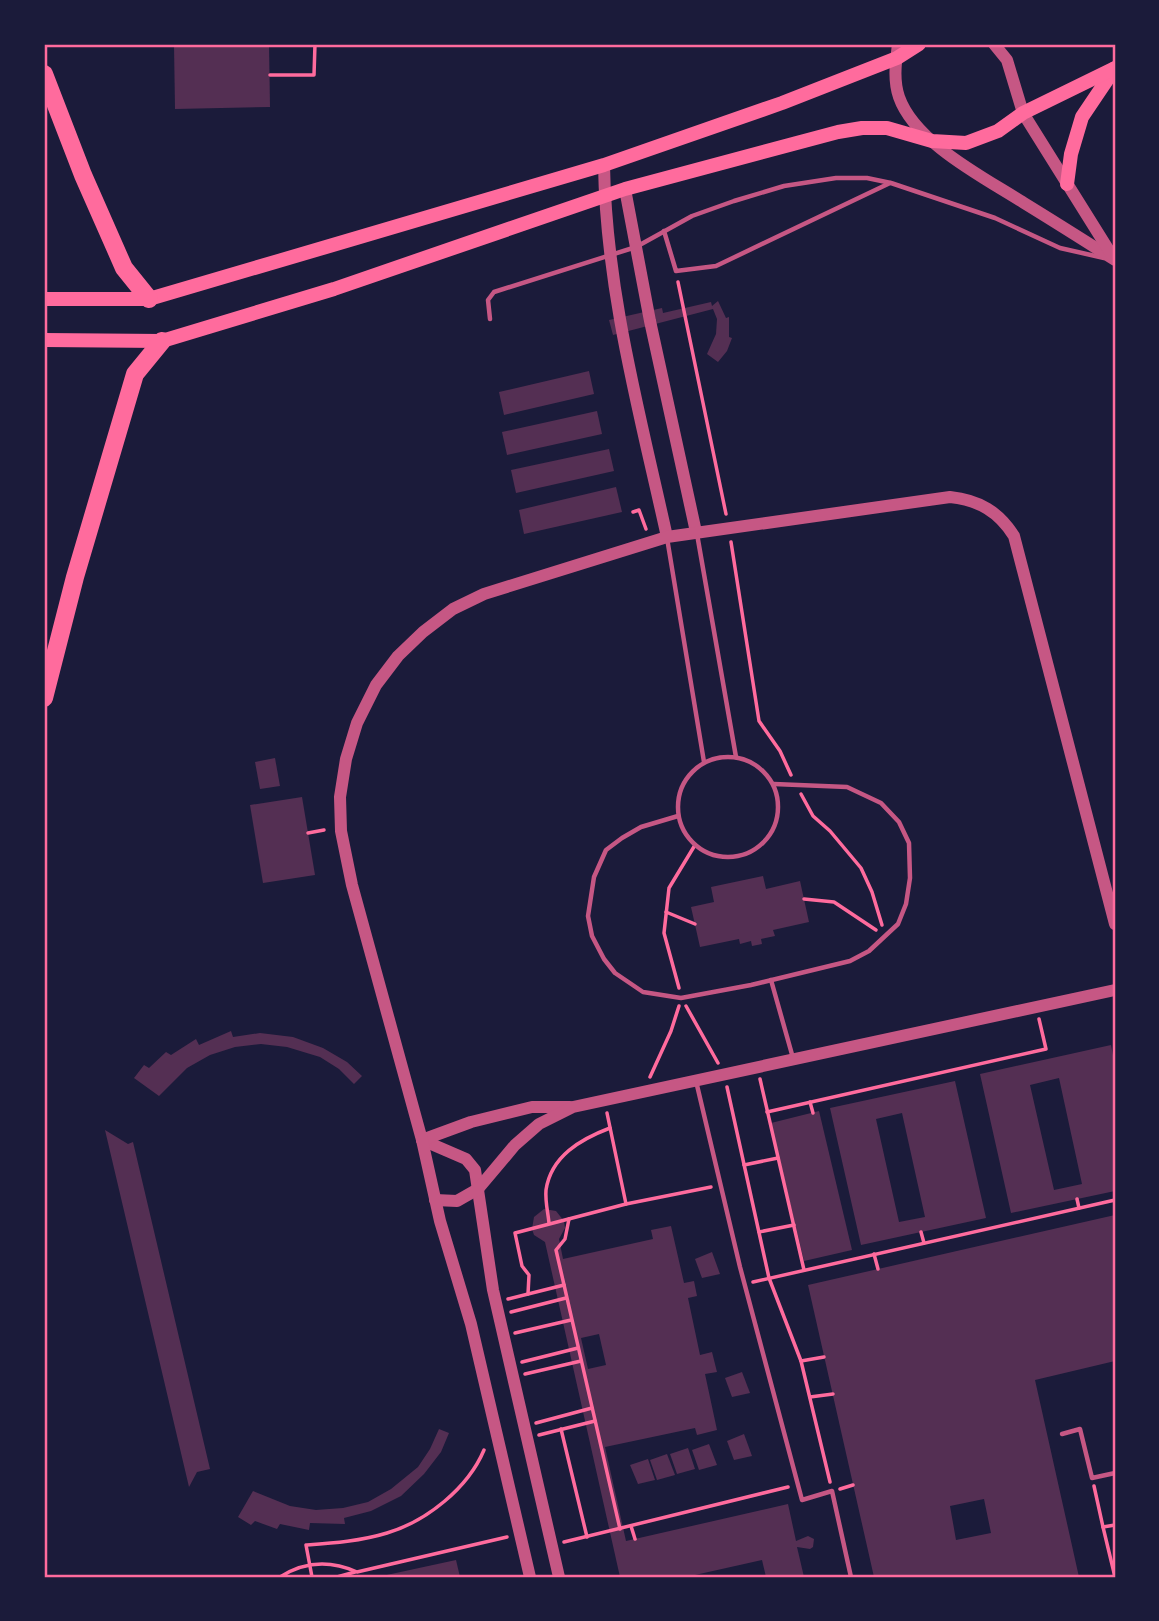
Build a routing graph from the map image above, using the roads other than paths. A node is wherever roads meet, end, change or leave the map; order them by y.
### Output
1 (919, 44) edge
2 (994, 44) edge
3 (897, 51) edge
4 (1115, 68) edge
5 (44, 74) edge
6 (1023, 113) junction
7 (932, 141) junction
8 (604, 165) junction
9 (891, 183) junction
10 (1067, 184) junction
11 (625, 189) junction
12 (604, 195) junction
13 (664, 231) junction
14 (636, 247) junction
15 (610, 256) junction
16 (1115, 260) edge
17 (44, 299) edge
18 (149, 299) junction
19 (490, 319) dead end
20 (44, 340) edge
21 (162, 341) junction
22 (696, 531) junction
23 (667, 537) junction
24 (44, 698) edge
25 (736, 757) junction
26 (704, 762) junction
27 (774, 784) junction
28 (678, 816) junction
29 (1115, 924) edge
30 (771, 980) junction
31 (1115, 990) edge
32 (794, 1059) junction
33 (695, 1080) junction
34 (573, 1107) junction
35 (422, 1140) junction
36 (478, 1189) junction
37 (435, 1200) junction
38 (1062, 1434) dead end
39 (1115, 1473) edge
40 (530, 1577) edge
41 (559, 1577) edge
42 (851, 1577) edge

1 - 3 main road
2 - 6 street
3 - 7 street
3 - 8 main road
4 - 6 main road
4 - 10 main road
5 - 18 highway
6 - 7 main road
6 - 10 street
7 - 11 main road
7 - 16 street
8 - 12 street
8 - 18 main road
9 - 13 lane
9 - 13 lane
9 - 16 lane
10 - 16 street
11 - 12 main road
11 - 14 street
12 - 15 street
12 - 21 main road
13 - 14 lane
14 - 15 lane
14 - 22 street
15 - 19 lane
15 - 23 street
17 - 18 main road
20 - 21 main road
21 - 24 highway
22 - 23 street
22 - 25 lane
22 - 29 street
23 - 26 lane
23 - 35 street
25 - 26 lane
25 - 27 lane
26 - 28 lane
27 - 28 lane
27 - 30 lane
28 - 30 lane
30 - 32 lane
31 - 32 street
32 - 33 street
33 - 34 street
33 - 42 lane
34 - 35 street
34 - 36 street
35 - 36 street
35 - 37 street
36 - 37 street
36 - 41 street
37 - 40 street
38 - 39 lane

